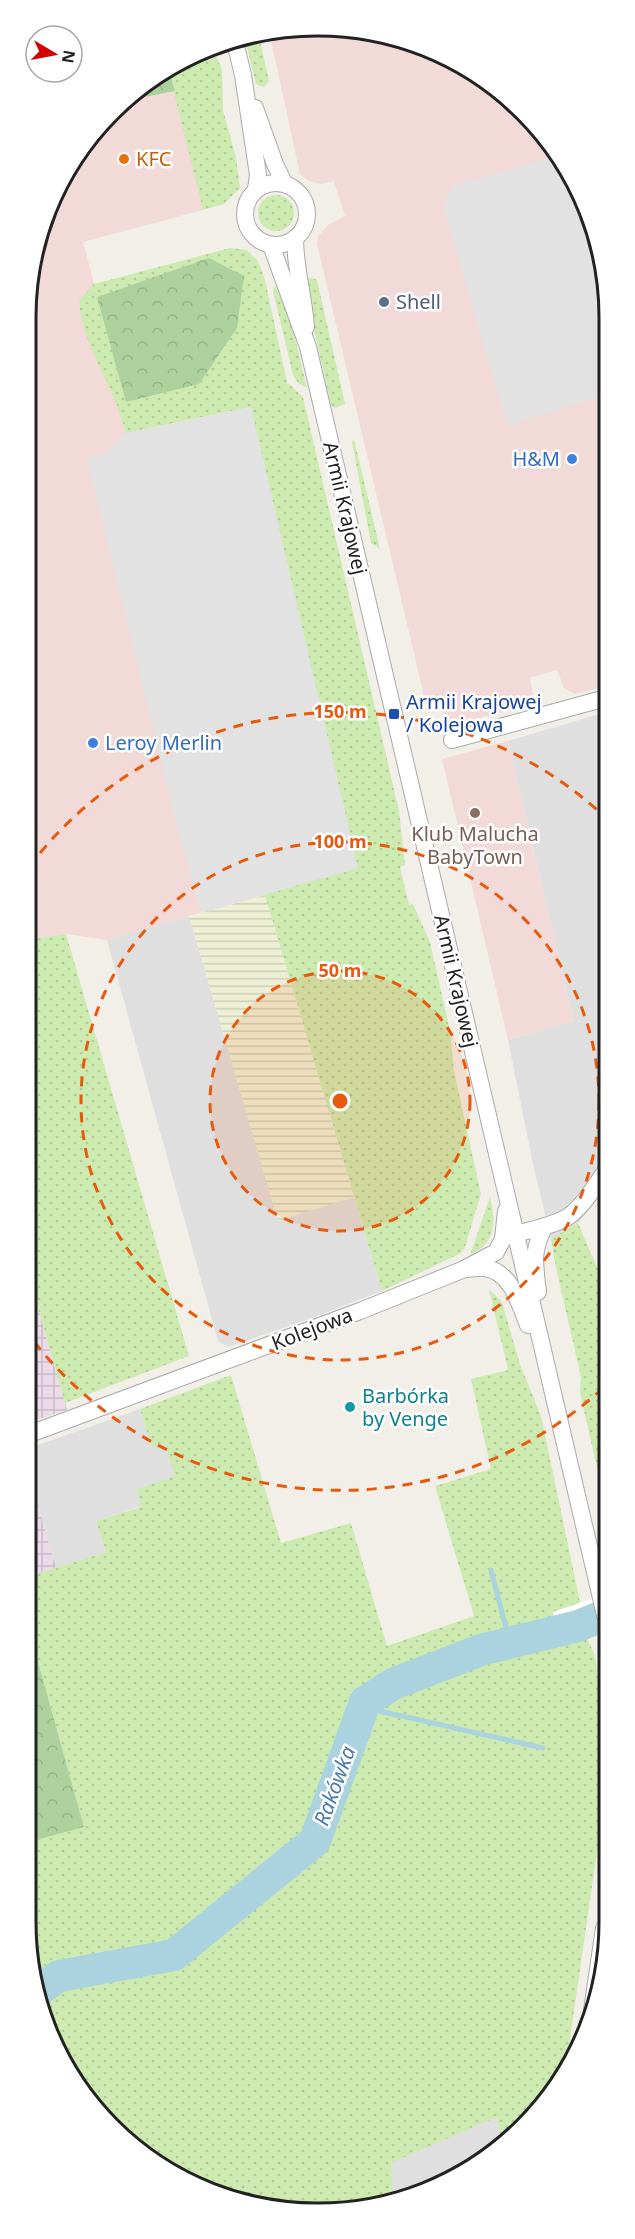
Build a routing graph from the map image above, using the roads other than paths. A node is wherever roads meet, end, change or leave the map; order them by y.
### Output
1 (237, 48) edge
2 (243, 75) junction
3 (284, 183) junction
4 (256, 189) junction
5 (295, 238) junction
6 (271, 245) junction
7 (308, 347) junction
8 (599, 700) edge
9 (452, 740) dead end
10 (599, 1180) edge
11 (507, 1198) junction
12 (545, 1226) junction
13 (516, 1234) junction
14 (462, 1270) junction
15 (546, 1371) junction
16 (36, 1432) edge
17 (599, 1591) edge

1 - 2 street
2 - 3 street
2 - 4 street
3 - 4 street
3 - 5 street
4 - 6 street
5 - 6 street
5 - 7 street
6 - 7 street
7 - 11 street, Armii Krajowej
8 - 9 street
10 - 12 street
11 - 12 street
11 - 13 street, Armii Krajowej
11 - 14 street, Kolejowa
12 - 13 street
12 - 15 street
13 - 15 street, Armii Krajowej
14 - 15 street
14 - 16 street, Kolejowa
15 - 17 street, Armii Krajowej

